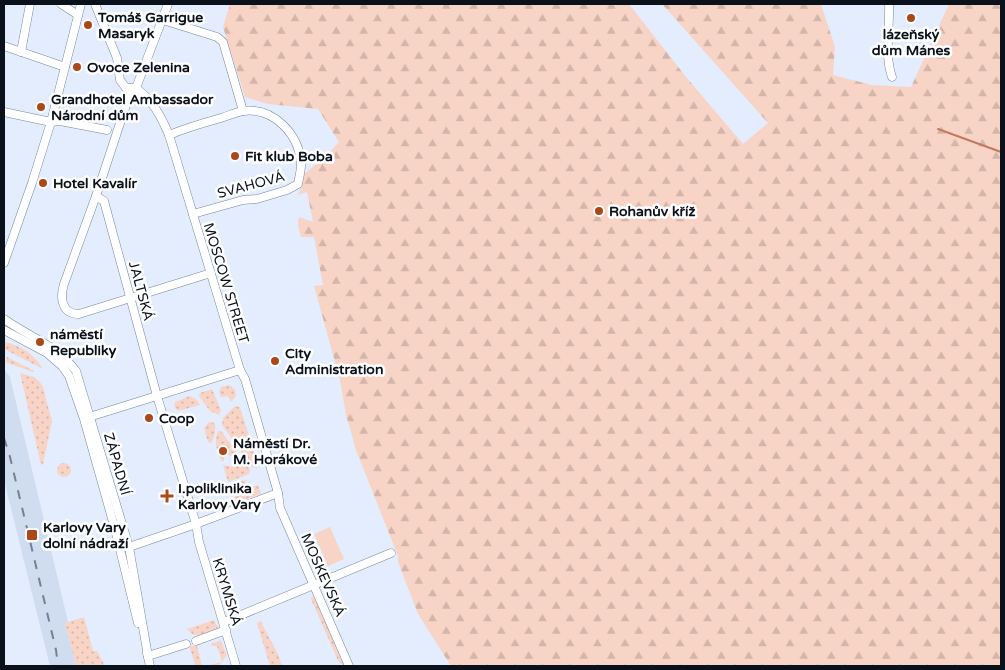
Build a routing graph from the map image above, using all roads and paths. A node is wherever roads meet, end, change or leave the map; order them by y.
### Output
1 (30, 4) edge
2 (61, 4) edge
3 (81, 4) edge
4 (96, 4) edge
5 (168, 4) edge
6 (889, 4) edge
7 (78, 15) junction
8 (163, 20) junction
9 (4, 46) edge
10 (21, 52) junction
11 (65, 67) junction
12 (892, 77) dead end
13 (136, 88) junction
14 (243, 111) junction
15 (4, 112) edge
16 (50, 122) junction
17 (107, 130) dead end
18 (169, 135) junction
19 (96, 196) junction
20 (193, 214) junction
21 (4, 261) edge
22 (211, 273) junction
23 (131, 298) junction
24 (4, 319) edge
25 (14, 326) junction
26 (5, 332) edge
27 (240, 370) junction
28 (157, 396) junction
29 (87, 418) junction
30 (278, 493) junction
31 (196, 524) junction
32 (114, 529) junction
33 (129, 547) junction
34 (391, 553) dead end
35 (315, 586) junction
36 (224, 622) junction
37 (226, 630) junction
38 (196, 641) dead end
39 (186, 644) dead end
40 (148, 656) junction
41 (150, 666) edge
42 (236, 666) edge
43 (349, 666) edge

1 - 10 street
2 - 7 street
3 - 7 street
4 - 13 street, MOSCOW STREET
5 - 8 street
6 - 12 street
7 - 11 street
8 - 13 street
8 - 14 street
9 - 10 street
10 - 11 street
11 - 16 street
13 - 18 street, MOSCOW STREET
13 - 19 street
14 - 18 street, SVAHOVÁ
14 - 20 street, SVAHOVÁ
15 - 16 street
16 - 17 street
16 - 21 street
18 - 20 street, MOSCOW STREET
19 - 23 street, JALTSKÁ
19 - 23 street
20 - 22 street, MOSCOW STREET
22 - 23 street
22 - 27 street, MOSCOW STREET
23 - 28 street, JALTSKÁ
24 - 25 street
25 - 26 street
25 - 29 street
26 - 29 street
27 - 28 street
27 - 30 street, MOSCOW STREET
28 - 29 street
28 - 31 street
29 - 32 street, ZÁPADNÍ
29 - 33 street, ZÁPADNÍ
30 - 31 street
30 - 35 street, MOSKEVSKÁ
31 - 33 street
31 - 36 street, KRYMSKÁ
32 - 33 street, ZÁPADNÍ
32 - 40 street, ZÁPADNÍ
33 - 40 street, ZÁPADNÍ
34 - 35 street
35 - 36 street
35 - 43 street, MOSKEVSKÁ
36 - 37 street, KRYMSKÁ
37 - 38 street
37 - 42 street, KRYMSKÁ
39 - 40 street
40 - 41 street, ZÁPADNÍ

